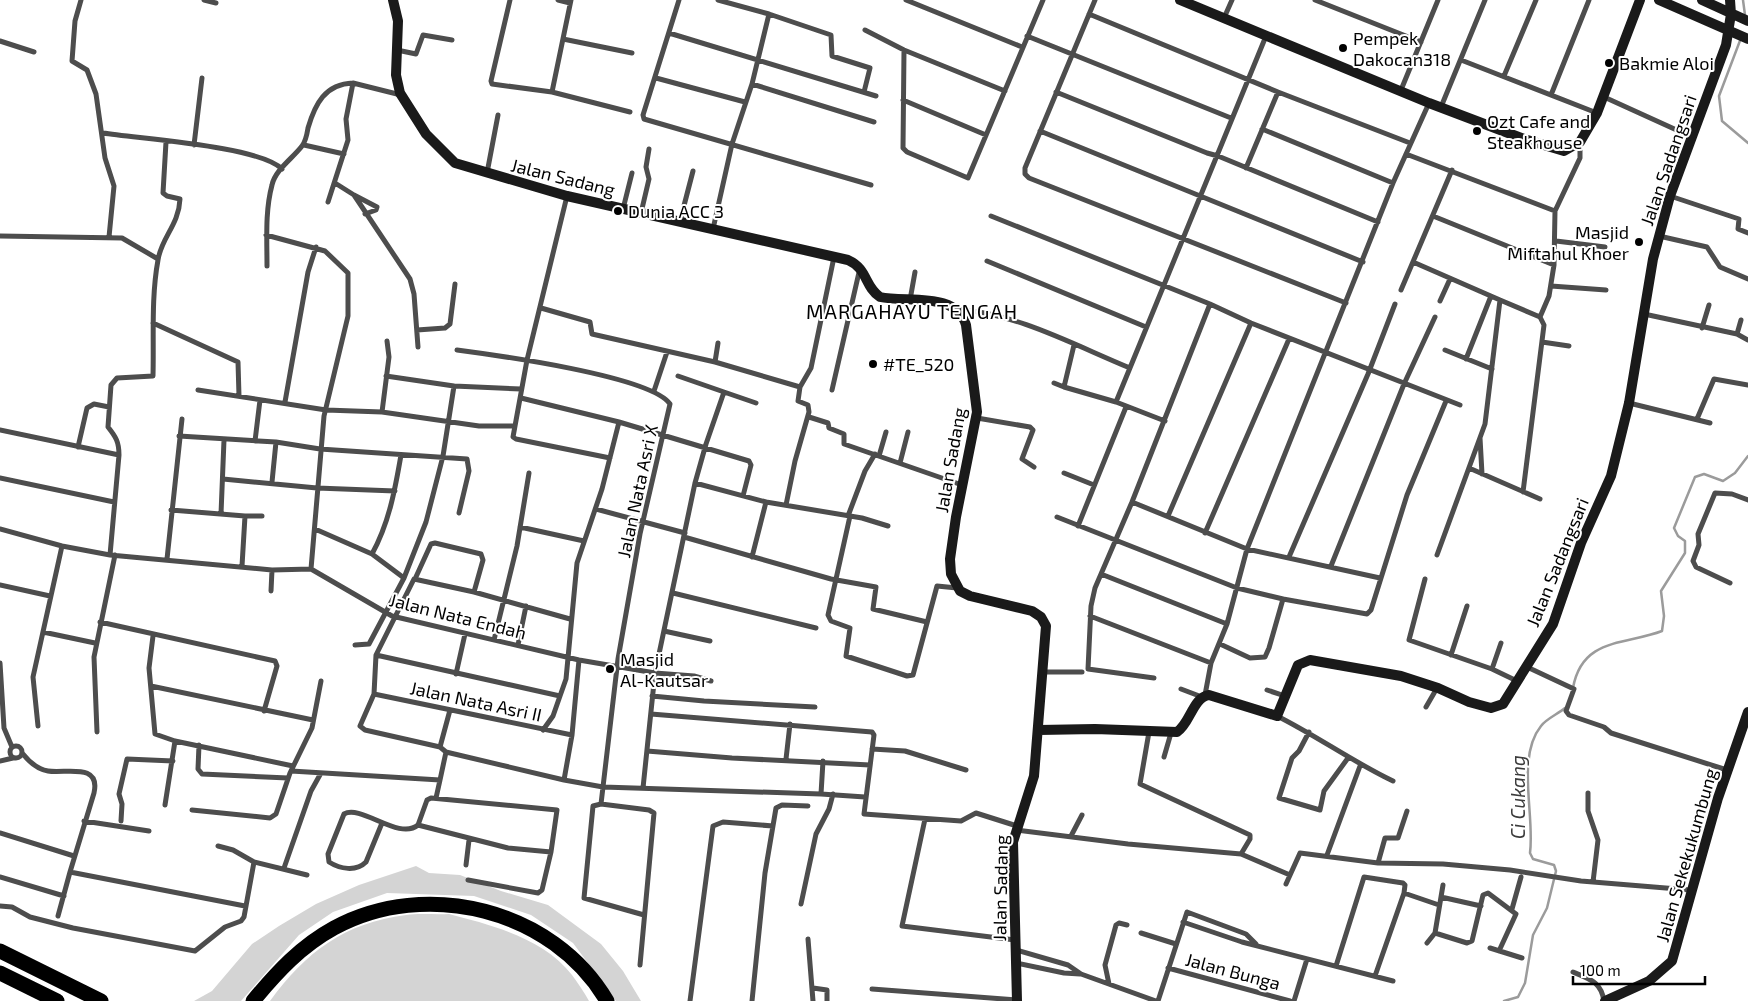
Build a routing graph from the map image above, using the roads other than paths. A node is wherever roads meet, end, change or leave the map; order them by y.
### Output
1 (81, 0) edge
2 (204, 0) edge
3 (393, 0) edge
4 (510, 0) edge
5 (558, 0) edge
6 (679, 0) edge
7 (718, 0) edge
8 (906, 0) edge
9 (1043, 0) edge
10 (1095, 0) edge
11 (1180, 0) edge
12 (1232, 0) edge
13 (1315, 0) edge
14 (1437, 0) edge
15 (1485, 0) edge
16 (1536, 0) edge
17 (1589, 0) edge
18 (1640, 0) edge
19 (1659, 0) edge
20 (1702, 0) edge
21 (1730, 0) edge
22 (571, 1) edge
23 (216, 3) dead end
24 (770, 14) junction
25 (1089, 14) junction
26 (1734, 15) junction
27 (1224, 18) junction
28 (1748, 21) edge
29 (865, 30) dead end
30 (1733, 32) junction
31 (669, 33) junction
32 (1266, 35) junction
33 (1027, 36) junction
34 (563, 39) junction
35 (1748, 39) edge
36 (452, 40) dead end
37 (0, 41) edge
38 (1420, 42) junction
39 (1022, 47) junction
40 (397, 50) junction
41 (904, 50) junction
42 (34, 52) dead end
43 (632, 53) dead end
44 (1072, 56) junction
45 (758, 60) junction
46 (1461, 60) junction
47 (1504, 76) junction
48 (202, 78) dead end
49 (656, 78) junction
50 (1248, 78) junction
51 (353, 83) junction
52 (752, 84) junction
53 (1401, 90) junction
54 (1006, 91) junction
55 (552, 92) junction
56 (864, 92) junction
57 (1056, 92) junction
58 (1278, 92) junction
59 (401, 95) junction
60 (1551, 95) junction
61 (876, 96) dead end
62 (1604, 97) junction
63 (903, 100) junction
64 (745, 102) junction
65 (1429, 102) junction
66 (1441, 107) junction
67 (630, 112) dead end
68 (1597, 113) junction
69 (498, 115) dead end
70 (1231, 118) junction
71 (874, 122) dead end
72 (1262, 129) junction
73 (1040, 131) junction
74 (102, 133) junction
75 (986, 135) junction
76 (1692, 137) junction
77 (166, 142) junction
78 (1580, 142) junction
79 (1410, 143) junction
80 (732, 144) junction
81 (194, 145) junction
82 (304, 145) junction
83 (649, 149) dead end
84 (344, 154) junction
85 (1406, 154) junction
86 (1218, 156) junction
87 (1246, 168) junction
88 (282, 169) junction
89 (1452, 170) junction
90 (693, 172) dead end
91 (632, 173) dead end
92 (487, 174) junction
93 (335, 183) junction
94 (1393, 183) junction
95 (871, 185) dead end
96 (354, 195) junction
97 (567, 196) junction
98 (1202, 196) junction
99 (1670, 196) junction
100 (328, 202) dead end
101 (623, 208) junction
102 (1555, 211) junction
103 (641, 213) junction
104 (365, 214) junction
105 (991, 216) dead end
106 (1433, 216) junction
107 (680, 221) junction
108 (1378, 222) junction
109 (712, 230) junction
110 (1748, 233) edge
111 (266, 235) junction
112 (0, 236) edge
113 (1659, 236) junction
114 (109, 237) junction
115 (1184, 239) junction
116 (1556, 241) junction
117 (316, 247) junction
118 (1606, 247) dead end
119 (834, 257) junction
120 (158, 259) junction
121 (987, 261) dead end
122 (1363, 262) junction
123 (1412, 262) junction
124 (267, 266) dead end
125 (860, 266) junction
126 (1554, 266) junction
127 (915, 272) dead end
128 (1748, 278) edge
129 (1450, 279) junction
130 (455, 284) dead end
131 (1164, 286) junction
132 (1551, 286) junction
133 (1401, 290) dead end
134 (1606, 290) dead end
135 (1491, 296) junction
136 (910, 300) junction
137 (1500, 300) junction
138 (1440, 301) dead end
139 (1346, 303) junction
140 (1210, 304) junction
141 (1395, 304) dead end
142 (1709, 305) dead end
143 (541, 308) junction
144 (957, 309) junction
145 (1644, 314) junction
146 (1434, 317) dead end
147 (1540, 317) junction
148 (1741, 320) dead end
149 (153, 323) junction
150 (1251, 323) junction
151 (1146, 327) junction
152 (1702, 328) junction
153 (417, 330) junction
154 (1736, 334) junction
155 (1290, 338) junction
156 (1748, 340) edge
157 (387, 341) dead end
158 (1542, 342) junction
159 (718, 343) dead end
160 (1074, 345) junction
161 (1569, 346) dead end
162 (418, 347) dead end
163 (457, 350) dead end
164 (1445, 350) dead end
165 (667, 352) junction
166 (1326, 352) junction
167 (1466, 359) junction
168 (527, 360) junction
169 (715, 362) junction
170 (1130, 368) junction
171 (1369, 369) junction
172 (1492, 369) junction
173 (386, 376) junction
174 (678, 376) dead end
175 (1054, 382) dead end
176 (1404, 384) junction
177 (1748, 385) edge
178 (454, 386) junction
179 (800, 387) junction
180 (1064, 387) junction
181 (521, 389) junction
182 (198, 390) dead end
183 (832, 390) dead end
184 (654, 391) junction
185 (724, 392) junction
186 (239, 396) junction
187 (521, 398) junction
188 (260, 400) junction
189 (1446, 401) junction
190 (285, 402) junction
191 (1116, 402) junction
192 (1629, 403) junction
193 (756, 404) dead end
194 (1460, 405) dead end
195 (109, 407) junction
196 (1126, 407) junction
197 (326, 410) junction
198 (382, 412) junction
199 (809, 417) junction
200 (977, 418) junction
201 (182, 419) dead end
202 (1697, 420) junction
203 (1164, 421) junction
204 (448, 422) junction
205 (619, 422) junction
206 (1710, 423) dead end
207 (515, 426) junction
208 (0, 430) edge
209 (886, 432) dead end
210 (908, 432) dead end
211 (179, 436) junction
212 (661, 436) junction
213 (1480, 437) junction
214 (224, 440) junction
215 (255, 441) junction
216 (276, 442) junction
217 (78, 446) junction
218 (320, 449) junction
219 (704, 449) junction
220 (119, 455) junction
221 (401, 455) junction
222 (877, 455) junction
223 (443, 456) junction
224 (610, 458) junction
225 (900, 463) junction
226 (1034, 467) dead end
227 (1469, 468) junction
228 (529, 473) dead end
229 (1064, 473) dead end
230 (1482, 474) junction
231 (0, 478) edge
232 (224, 479) junction
233 (272, 482) junction
234 (695, 483) junction
235 (962, 485) junction
236 (1094, 485) junction
237 (317, 488) junction
238 (395, 491) junction
239 (1523, 492) junction
240 (743, 496) junction
241 (1540, 499) dead end
242 (1748, 500) edge
243 (114, 502) junction
244 (766, 502) junction
245 (1132, 502) junction
246 (786, 505) junction
247 (596, 509) junction
248 (171, 510) junction
249 (459, 513) dead end
250 (221, 514) junction
251 (245, 516) junction
252 (262, 516) dead end
253 (849, 516) junction
254 (1168, 516) junction
255 (1057, 517) dead end
256 (643, 520) junction
257 (888, 526) dead end
258 (1078, 526) junction
259 (520, 527) junction
260 (315, 528) junction
261 (0, 529) edge
262 (1205, 533) junction
263 (684, 535) junction
264 (584, 541) junction
265 (1115, 541) junction
266 (62, 546) junction
267 (1247, 549) junction
268 (372, 554) junction
269 (112, 555) junction
270 (1437, 555) dead end
271 (752, 557) junction
272 (1289, 557) junction
273 (167, 559) junction
274 (242, 566) junction
275 (1331, 566) junction
276 (311, 569) junction
277 (272, 570) junction
278 (1101, 574) junction
279 (404, 578) junction
280 (1380, 578) junction
281 (415, 579) junction
282 (1425, 579) dead end
283 (835, 580) junction
284 (1730, 583) dead end
285 (0, 585) edge
286 (957, 588) junction
287 (1237, 588) junction
288 (271, 590) dead end
289 (474, 592) junction
290 (673, 593) junction
291 (50, 596) junction
292 (504, 600) junction
293 (1283, 600) junction
294 (526, 606) junction
295 (1467, 606) dead end
296 (389, 615) junction
297 (1090, 616) junction
298 (570, 618) junction
299 (100, 622) junction
300 (927, 622) junction
301 (1227, 624) junction
302 (816, 628) dead end
303 (664, 631) junction
304 (43, 632) junction
305 (465, 634) junction
306 (153, 636) junction
307 (494, 640) junction
308 (710, 641) dead end
309 (95, 643) junction
310 (1501, 643) dead end
311 (1220, 644) junction
312 (355, 645) dead end
313 (518, 645) junction
314 (376, 655) junction
315 (1451, 655) junction
316 (568, 658) junction
317 (579, 660) junction
318 (0, 663) edge
319 (1211, 663) junction
320 (617, 666) junction
321 (1527, 667) junction
322 (1492, 669) junction
323 (1043, 672) junction
324 (1082, 672) dead end
325 (655, 673) junction
326 (456, 674) junction
327 (1154, 678) dead end
328 (321, 681) dead end
329 (711, 681) dead end
330 (1518, 682) junction
331 (151, 686) junction
332 (1438, 688) junction
333 (1181, 689) dead end
334 (1267, 690) dead end
335 (374, 694) junction
336 (560, 696) junction
337 (652, 696) junction
338 (1204, 696) junction
339 (1285, 696) junction
340 (815, 707) dead end
341 (1426, 707) dead end
342 (450, 710) junction
343 (264, 711) junction
344 (1748, 712) edge
345 (651, 714) junction
346 (1277, 716) junction
347 (313, 720) junction
348 (790, 724) junction
349 (2, 726) edge
350 (38, 726) dead end
351 (543, 730) junction
352 (1039, 730) junction
353 (97, 732) dead end
354 (1149, 732) junction
355 (1309, 732) junction
356 (1171, 733) junction
357 (572, 735) junction
358 (175, 741) junction
359 (200, 745) junction
360 (12, 747) junction
361 (440, 747) junction
362 (872, 749) junction
363 (647, 751) junction
364 (446, 752) junction
365 (22, 754) junction
366 (1164, 757) dead end
367 (13, 758) junction
368 (1348, 758) junction
369 (786, 759) junction
370 (173, 761) junction
371 (823, 761) junction
372 (0, 762) edge
373 (870, 765) junction
374 (1360, 766) junction
375 (292, 768) junction
376 (966, 770) dead end
377 (1727, 770) junction
378 (321, 772) junction
379 (288, 778) junction
380 (440, 780) junction
381 (564, 780) junction
382 (1393, 782) dead end
383 (603, 787) junction
384 (643, 788) junction
385 (1588, 793) dead end
386 (821, 794) junction
387 (832, 794) junction
388 (865, 797) junction
389 (436, 798) junction
390 (601, 804) junction
391 (165, 805) dead end
392 (808, 806) dead end
393 (192, 810) dead end
394 (1407, 811) dead end
395 (1082, 816) dead end
396 (924, 819) junction
397 (84, 821) junction
398 (121, 821) dead end
399 (382, 823) junction
400 (418, 825) junction
401 (773, 826) junction
402 (1016, 828) junction
403 (149, 831) dead end
404 (0, 833) edge
405 (1071, 836) junction
406 (469, 840) junction
407 (218, 846) dead end
408 (551, 852) junction
409 (1241, 854) junction
410 (1327, 855) junction
411 (74, 856) junction
412 (254, 862) junction
413 (1378, 863) junction
414 (466, 864) dead end
415 (284, 868) junction
416 (70, 872) junction
417 (307, 875) dead end
418 (1290, 875) junction
419 (1522, 876) dead end
420 (0, 877) edge
421 (468, 880) dead end
422 (1593, 882) junction
423 (1286, 884) dead end
424 (1443, 885) dead end
425 (1690, 890) junction
426 (1404, 893) junction
427 (64, 896) junction
428 (1441, 897) junction
429 (801, 904) dead end
430 (1439, 905) junction
431 (0, 906) edge
432 (245, 906) junction
433 (1481, 906) junction
434 (1512, 909) junction
435 (644, 915) junction
436 (58, 916) dead end
437 (1183, 922) junction
438 (1127, 925) dead end
439 (1141, 933) dead end
440 (1435, 933) junction
441 (808, 939) dead end
442 (1427, 943) dead end
443 (1176, 944) junction
444 (1256, 944) junction
445 (1015, 945) junction
446 (1490, 948) dead end
447 (0, 951) edge
448 (1499, 951) junction
449 (1522, 958) dead end
450 (1307, 959) junction
451 (1016, 963) junction
452 (640, 965) dead end
453 (1336, 966) junction
454 (1168, 968) junction
455 (1572, 972) dead end
456 (0, 973) edge
457 (1081, 974) junction
458 (1375, 976) junction
459 (1393, 981) dead end
460 (1109, 984) junction
461 (813, 988) junction
462 (872, 989) dead end
463 (56, 1001) edge
464 (101, 1001) edge
465 (253, 1001) edge
466 (264, 1001) edge
467 (599, 1001) edge
468 (607, 1001) edge
469 (690, 1001) edge
470 (752, 1001) edge
471 (813, 1001) edge
472 (827, 1001) edge
473 (1017, 1001) edge
474 (1157, 1001) edge
475 (1290, 1001) edge
476 (1294, 1001) edge
477 (1604, 1001) edge

1 - 74 street
2 - 23 street
3 - 40 street, Jalan Sadang
4 - 55 street
5 - 22 street
6 - 31 street
7 - 24 street
8 - 39 street
9 - 33 street
10 - 25 street
11 - 27 street
12 - 27 street
13 - 38 street
14 - 38 street
15 - 46 street
16 - 47 street
17 - 60 street
18 - 62 street
19 - 30 street
20 - 26 street
21 - 26 street, Jalan Sadangsari
22 - 34 street
24 - 45 street
24 - 56 street
25 - 44 street
25 - 50 street
26 - 28 street
26 - 30 street, Jalan Sadangsari
27 - 32 street
29 - 41 street
30 - 35 street
30 - 76 street, Jalan Sadangsari
31 - 45 street
31 - 49 street
32 - 50 street
32 - 53 street
33 - 39 street
33 - 44 street
34 - 43 street
34 - 55 street
36 - 40 street
37 - 42 street
38 - 53 street
39 - 54 street
40 - 59 street, Jalan Sadang
41 - 54 street
41 - 63 street
44 - 57 street
44 - 70 street
45 - 52 street
45 - 56 street
46 - 47 street
46 - 66 street
47 - 60 street
48 - 81 street
49 - 64 street
49 - 80 street
50 - 58 street
50 - 70 street
51 - 59 street
51 - 82 street
51 - 84 street
52 - 64 street
52 - 71 street
53 - 65 street
54 - 75 street
55 - 67 street
56 - 61 street
57 - 73 street
57 - 86 street
58 - 72 street
58 - 79 street
59 - 92 street, Jalan Sadang
60 - 68 street
62 - 68 street
62 - 76 street
63 - 75 street
63 - 75 street
64 - 80 street
65 - 66 street
65 - 79 street
66 - 78 street
68 - 78 street
69 - 92 street
70 - 86 street
72 - 87 street
72 - 94 street
73 - 98 street
73 - 115 street
74 - 77 street
74 - 114 street
76 - 99 street, Jalan Sadangsari
77 - 81 street
77 - 120 street
78 - 102 street
79 - 85 street
80 - 95 street
80 - 109 street
81 - 88 street
82 - 84 street
82 - 88 street
83 - 103 street
84 - 93 street
85 - 89 street
85 - 94 street
86 - 87 street
86 - 98 street
87 - 108 street
88 - 111 street
89 - 102 street
89 - 106 street
90 - 107 street
91 - 101 street
92 - 97 street, Jalan Sadang
93 - 96 street
93 - 100 street
94 - 108 street
96 - 104 street
96 - 104 street
97 - 101 street, Jalan Sadang
97 - 143 street
98 - 115 street
98 - 122 street
99 - 110 street
99 - 113 street, Jalan Sadangsari
101 - 103 street, Jalan Sadang
102 - 116 street
103 - 107 street, Jalan Sadang
104 - 153 street
105 - 131 street
106 - 123 street
106 - 126 street
107 - 109 street, Jalan Sadang
108 - 122 street
109 - 119 street, Jalan Sadang
111 - 117 street
111 - 124 street
112 - 114 street
113 - 128 street
113 - 145 street, Jalan Sadangsari
114 - 120 street
115 - 131 street
115 - 139 street
116 - 118 street
116 - 126 street
117 - 190 street
117 - 197 street
119 - 125 street, Jalan Sadang
119 - 179 street
120 - 149 street
121 - 151 street
122 - 139 street
123 - 129 street
123 - 133 street
125 - 136 street
125 - 183 street
126 - 132 street
127 - 136 street
129 - 135 street
129 - 138 street
130 - 153 street
131 - 140 street
131 - 151 street
132 - 134 street
132 - 147 street
135 - 137 street
135 - 167 street
136 - 144 street
137 - 147 street
137 - 172 street
139 - 166 street
140 - 150 street
140 - 203 street
141 - 171 street
142 - 152 street
143 - 165 street
143 - 168 street
144 - 160 street
144 - 200 street, Jalan Sadang
145 - 152 street
145 - 192 street, Jalan Sadangsari
146 - 176 street
147 - 158 street
148 - 154 street
149 - 186 street
149 - 195 street
150 - 155 street
150 - 254 street
151 - 170 street
152 - 154 street
153 - 162 street
154 - 156 street
155 - 166 street
155 - 262 street
157 - 173 street
158 - 161 street
158 - 239 street
159 - 169 street
160 - 170 street
160 - 180 street
163 - 168 street
164 - 167 street
165 - 169 street
165 - 184 street
166 - 171 street
166 - 267 street
167 - 172 street
168 - 181 street
168 - 184 street
169 - 179 street
170 - 191 street
171 - 176 street
171 - 272 street
172 - 213 street
173 - 178 street
173 - 198 street
174 - 185 street
175 - 180 street
176 - 189 street
176 - 275 street
177 - 202 street
178 - 181 street
178 - 204 street
179 - 199 street
180 - 191 street
181 - 187 street
182 - 186 street
184 - 212 street, Jalan Nata Asri X
185 - 193 street
185 - 219 street
186 - 188 street
187 - 205 street
187 - 207 street
188 - 190 street
188 - 215 street
189 - 194 street
189 - 280 street
190 - 197 street
191 - 196 street
192 - 202 street
192 - 321 street, Jalan Sadangsari
195 - 217 street
195 - 220 street
196 - 203 street
196 - 236 street
197 - 198 street
197 - 218 street
198 - 204 street
199 - 222 street
199 - 246 street
200 - 226 street
200 - 235 street, Jalan Sadang
201 - 211 street
202 - 206 street
203 - 245 street
204 - 207 street
204 - 223 street
205 - 212 street
205 - 224 street
207 - 224 street
208 - 217 street
209 - 222 street
210 - 225 street
211 - 214 street
211 - 248 street
212 - 219 street
212 - 256 street, Jalan Nata Asri X
213 - 227 street
213 - 230 street
214 - 215 street
214 - 232 street
215 - 216 street
216 - 218 street
216 - 233 street
217 - 220 street
218 - 221 street
218 - 237 street
219 - 234 street
219 - 240 street
220 - 243 street
221 - 223 street
221 - 238 street
222 - 225 street
222 - 253 street
223 - 249 street
223 - 279 street
224 - 247 street
225 - 235 street
227 - 230 street
227 - 270 street
228 - 259 street
229 - 236 street
230 - 239 street
231 - 243 street
232 - 233 street
232 - 250 street
233 - 237 street
234 - 240 street
234 - 263 street
235 - 286 street, Jalan Sadang
236 - 258 street
237 - 238 street
237 - 260 street
238 - 268 street
239 - 241 street
240 - 244 street
242 - 284 street
243 - 269 street
244 - 246 street
244 - 271 street
245 - 254 street
245 - 265 street
246 - 253 street
247 - 256 street
247 - 264 street
248 - 250 street
248 - 273 street
250 - 251 street
251 - 252 street
251 - 274 street
253 - 257 street
253 - 283 street
254 - 262 street
255 - 258 street
256 - 263 street
256 - 320 street, Jalan Nata Asri X
258 - 265 street
259 - 264 street
259 - 292 street
260 - 268 street
260 - 276 street
261 - 266 street
262 - 267 street
263 - 271 street
263 - 290 street
264 - 298 street
265 - 278 street
265 - 287 street
266 - 269 street
266 - 291 street
267 - 272 street
267 - 287 street
268 - 279 street
269 - 273 street
269 - 299 street
271 - 283 street
272 - 275 street
273 - 274 street
274 - 277 street
275 - 280 street
276 - 277 street
276 - 296 street, Jalan Nata Endah
277 - 288 street
278 - 297 street
278 - 301 street
279 - 296 street
280 - 293 street
281 - 289 street
281 - 289 street
281 - 296 street
282 - 315 street
283 - 300 street
283 - 300 street
285 - 291 street
286 - 300 street
286 - 323 street, Jalan Sadang
287 - 293 street
287 - 301 street
289 - 292 street
290 - 302 street
290 - 303 street
291 - 304 street
292 - 294 street
292 - 307 street
293 - 311 street
294 - 298 street
294 - 313 street
295 - 315 street
296 - 305 street, Jalan Nata Endah
296 - 312 street
296 - 314 street
297 - 319 street
297 - 327 street
298 - 316 street
299 - 306 street
299 - 309 street
301 - 311 street
303 - 308 street
303 - 325 street
304 - 309 street
304 - 350 street
305 - 307 street, Jalan Nata Endah
305 - 326 street
306 - 331 street
306 - 343 street
307 - 313 street, Jalan Nata Endah
309 - 353 street
310 - 322 street
311 - 319 street
313 - 316 street, Jalan Nata Endah
314 - 326 street
314 - 335 street
315 - 322 street
316 - 317 street, Jalan Nata Endah
316 - 336 street
317 - 320 street, Jalan Nata Endah
317 - 357 street
318 - 349 street
319 - 338 street
320 - 325 street, Jalan Nata Endah
320 - 383 street, Jalan Nata Asri X
321 - 330 street, Jalan Sadangsari
321 - 377 street
322 - 330 street
323 - 324 street
323 - 352 street, Jalan Sadang
325 - 329 street, Jalan Nata Endah
325 - 337 street
326 - 336 street
328 - 347 street
330 - 332 street, Jalan Sadangsari
331 - 343 street
331 - 358 street
332 - 339 street, Jalan Sadangsari
332 - 341 street
333 - 338 street
334 - 339 street
335 - 342 street, Jalan Nata Asri II
335 - 361 street
336 - 351 street
337 - 340 street
337 - 345 street
338 - 346 street
338 - 356 street
339 - 346 street, Jalan Sadangsari
342 - 351 street, Jalan Nata Asri II
342 - 361 street
343 - 347 street
344 - 377 street, Jalan Sekekukumbung
345 - 348 street
345 - 363 street
346 - 355 street
347 - 375 street
348 - 362 street
348 - 369 street
349 - 360 street
351 - 357 street, Jalan Nata Asri II
352 - 354 street
352 - 402 street, Jalan Sadang
354 - 356 street
354 - 409 street
355 - 368 street
355 - 368 street
356 - 366 street
357 - 381 street
358 - 359 street
358 - 370 street
359 - 375 street
359 - 379 street
360 - 365 street
360 - 367 street
361 - 364 street
362 - 373 street
362 - 376 street
363 - 369 street
363 - 384 street
364 - 380 street
364 - 381 street
365 - 367 street
365 - 397 street
367 - 372 street
368 - 374 street
369 - 371 street
370 - 391 street
370 - 398 street
371 - 373 street
371 - 386 street
373 - 388 street
374 - 382 street
374 - 410 street
375 - 378 street
375 - 379 street
377 - 425 street, Jalan Sekekukumbung
378 - 380 street
378 - 415 street
379 - 393 street
380 - 389 street
381 - 383 street
383 - 384 street
383 - 390 street, Jalan Nata Asri X
384 - 386 street
385 - 422 street
386 - 387 street
387 - 388 street
387 - 429 street
388 - 396 street
389 - 400 street
389 - 408 street
390 - 435 street
390 - 435 street
392 - 401 street
394 - 413 street
395 - 405 street
396 - 402 street
396 - 445 street
397 - 403 street
397 - 411 street
399 - 399 street
399 - 400 street
400 - 406 street
401 - 469 street
401 - 470 street
402 - 405 street
402 - 445 street, Jalan Sadang
404 - 411 street
405 - 409 street
406 - 408 street
406 - 414 street
407 - 412 street
408 - 421 street
409 - 418 street
410 - 413 street
410 - 418 street
411 - 416 street
412 - 415 street
412 - 432 street
413 - 422 street
415 - 417 street
416 - 427 street
416 - 432 street
418 - 423 street
419 - 434 street
420 - 427 street
422 - 425 street
424 - 428 street
425 - 477 street, Jalan Sekekukumbung
426 - 430 street
426 - 453 street
426 - 458 street
427 - 436 street
428 - 430 street
428 - 433 street
430 - 440 street
431 - 432 street
433 - 434 street
433 - 440 street
434 - 448 street
435 - 452 street
437 - 443 street
437 - 444 street
437 - 444 street
438 - 460 street
439 - 443 street
440 - 442 street
441 - 461 street
443 - 454 street
444 - 450 street
445 - 451 street, Jalan Sadang
445 - 457 street
446 - 448 street
447 - 464 highway
448 - 449 street
450 - 453 street
450 - 476 street
451 - 457 street
451 - 473 street, Jalan Sadang
453 - 458 street
454 - 474 street
454 - 475 street, Jalan Bunga
455 - 477 street
456 - 463 highway
457 - 460 street
458 - 459 street
460 - 474 street
461 - 471 street
461 - 472 street
462 - 473 street
465 - 468 highway
466 - 467 highway

